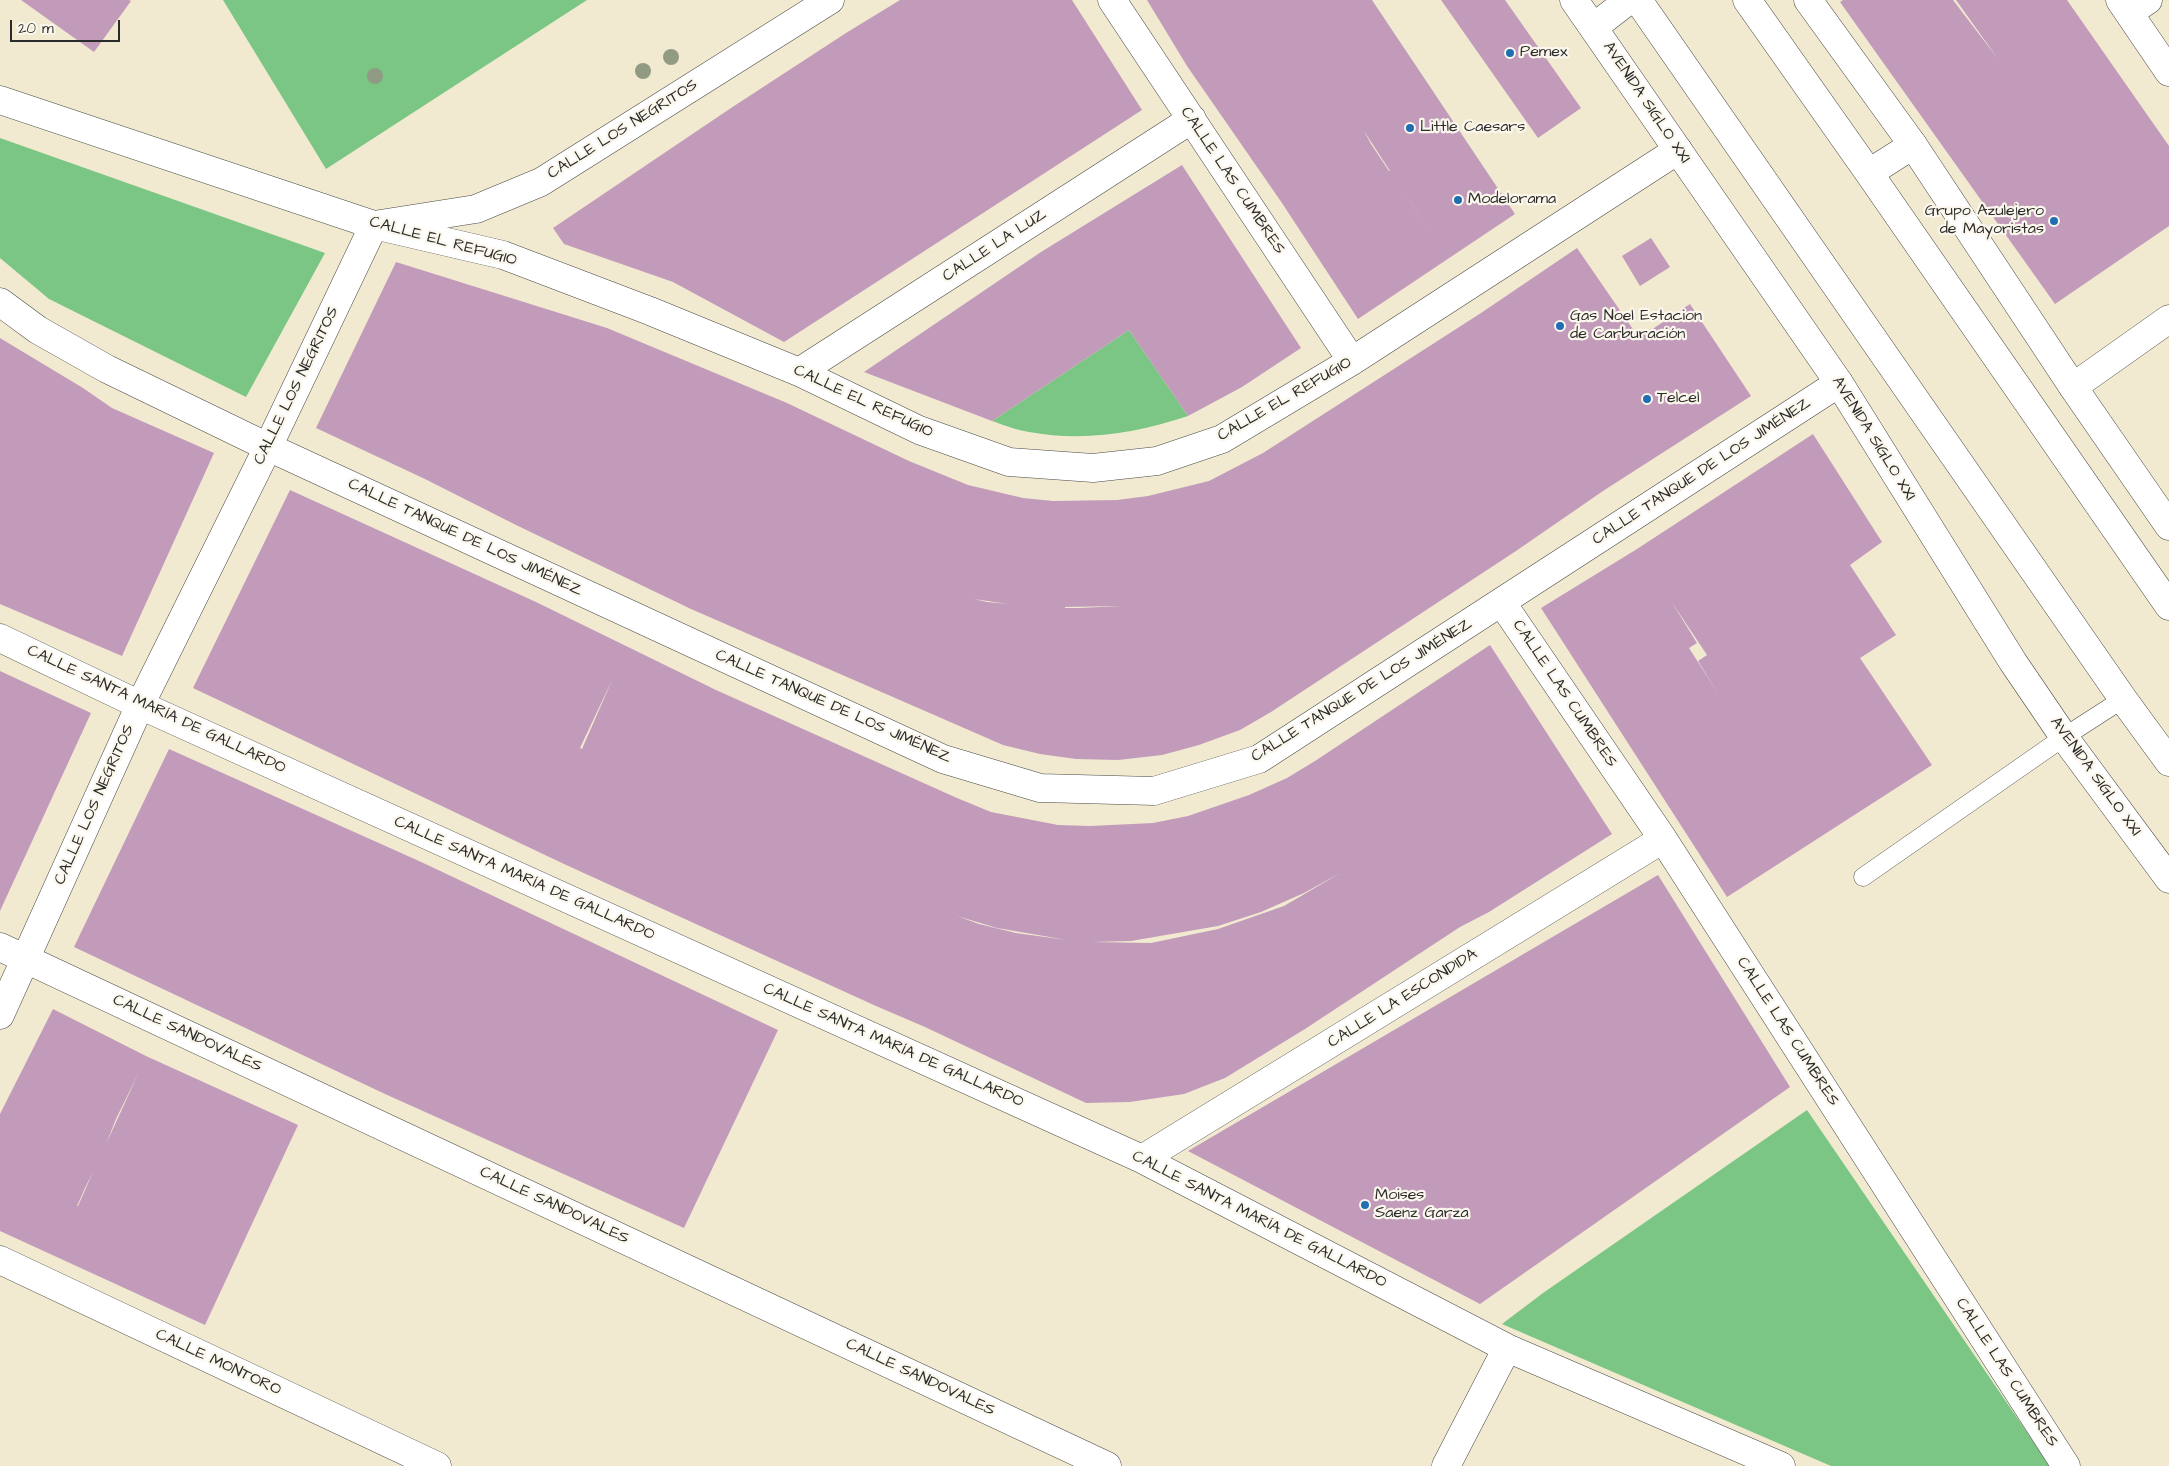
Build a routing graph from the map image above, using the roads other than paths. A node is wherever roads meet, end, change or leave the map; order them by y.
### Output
1 (830, 0) edge
2 (1112, 0) edge
3 (1574, 0) edge
4 (1628, 0) edge
5 (1638, 0) edge
6 (1747, 0) edge
7 (1808, 0) edge
8 (2132, 4) edge
9 (1594, 27) junction
10 (2169, 72) edge
11 (0, 100) edge
12 (1192, 119) junction
13 (1912, 145) junction
14 (1678, 150) junction
15 (1869, 173) junction
16 (374, 224) junction
17 (0, 302) edge
18 (2169, 319) edge
19 (1352, 361) junction
20 (799, 372) junction
21 (1839, 383) junction
22 (2073, 387) junction
23 (268, 447) junction
24 (2169, 526) edge
25 (1502, 603) junction
26 (2169, 606) edge
27 (0, 638) edge
28 (2123, 699) junction
29 (140, 704) junction
30 (2064, 737) junction
31 (2169, 762) edge
32 (1663, 839) junction
33 (1863, 877) dead end
34 (2169, 879) edge
35 (0, 947) edge
36 (25, 958) junction
37 (0, 1015) edge
38 (1142, 1159) junction
39 (0, 1260) edge
40 (1507, 1348) junction
41 (436, 1466) edge
42 (1107, 1466) edge
43 (1446, 1466) edge
44 (1781, 1466) edge
45 (2066, 1466) edge

1 - 16 main road, CALLE LOS NEGRITOS
2 - 12 main road, CALLE LAS CUMBRES
3 - 9 main road, AVENIDA SIGLO XXI
4 - 9 main road
5 - 28 main road
6 - 15 main road
7 - 13 main road
8 - 10 main road
9 - 14 main road, AVENIDA SIGLO XXI
11 - 16 main road, CALLE EL REFUGIO
12 - 19 main road, CALLE LAS CUMBRES
12 - 20 main road, CALLE LA LUZ
13 - 15 main road
13 - 22 main road
14 - 19 main road, CALLE EL REFUGIO
14 - 21 main road, AVENIDA SIGLO XXI
15 - 26 main road
16 - 20 main road, CALLE EL REFUGIO
16 - 23 main road, CALLE LOS NEGRITOS
17 - 23 main road, CALLE TANQUE DE LOS JIMÉNEZ
18 - 22 main road
19 - 20 main road, CALLE EL REFUGIO
21 - 25 main road, CALLE TANQUE DE LOS JIMÉNEZ
21 - 30 main road, AVENIDA SIGLO XXI
22 - 24 main road
23 - 25 main road, CALLE TANQUE DE LOS JIMÉNEZ
23 - 29 main road, CALLE LOS NEGRITOS
25 - 32 main road, CALLE LAS CUMBRES
27 - 29 main road, CALLE SANTA MARÍA DE GALLARDO
28 - 30 lane
28 - 31 main road
29 - 36 main road, CALLE LOS NEGRITOS
29 - 38 main road, CALLE SANTA MARÍA DE GALLARDO
30 - 33 lane
30 - 34 main road, AVENIDA SIGLO XXI
32 - 38 main road, CALLE LA ESCONDIDA
32 - 45 main road, CALLE LAS CUMBRES
35 - 36 main road, CALLE SANDOVALES
36 - 37 main road, CALLE LOS NEGRITOS
36 - 42 main road, CALLE SANDOVALES
38 - 40 main road, CALLE SANTA MARÍA DE GALLARDO
39 - 41 main road, CALLE MONTORO
40 - 43 main road
40 - 44 main road, CALLE SANTA MARÍA DE GALLARDO

